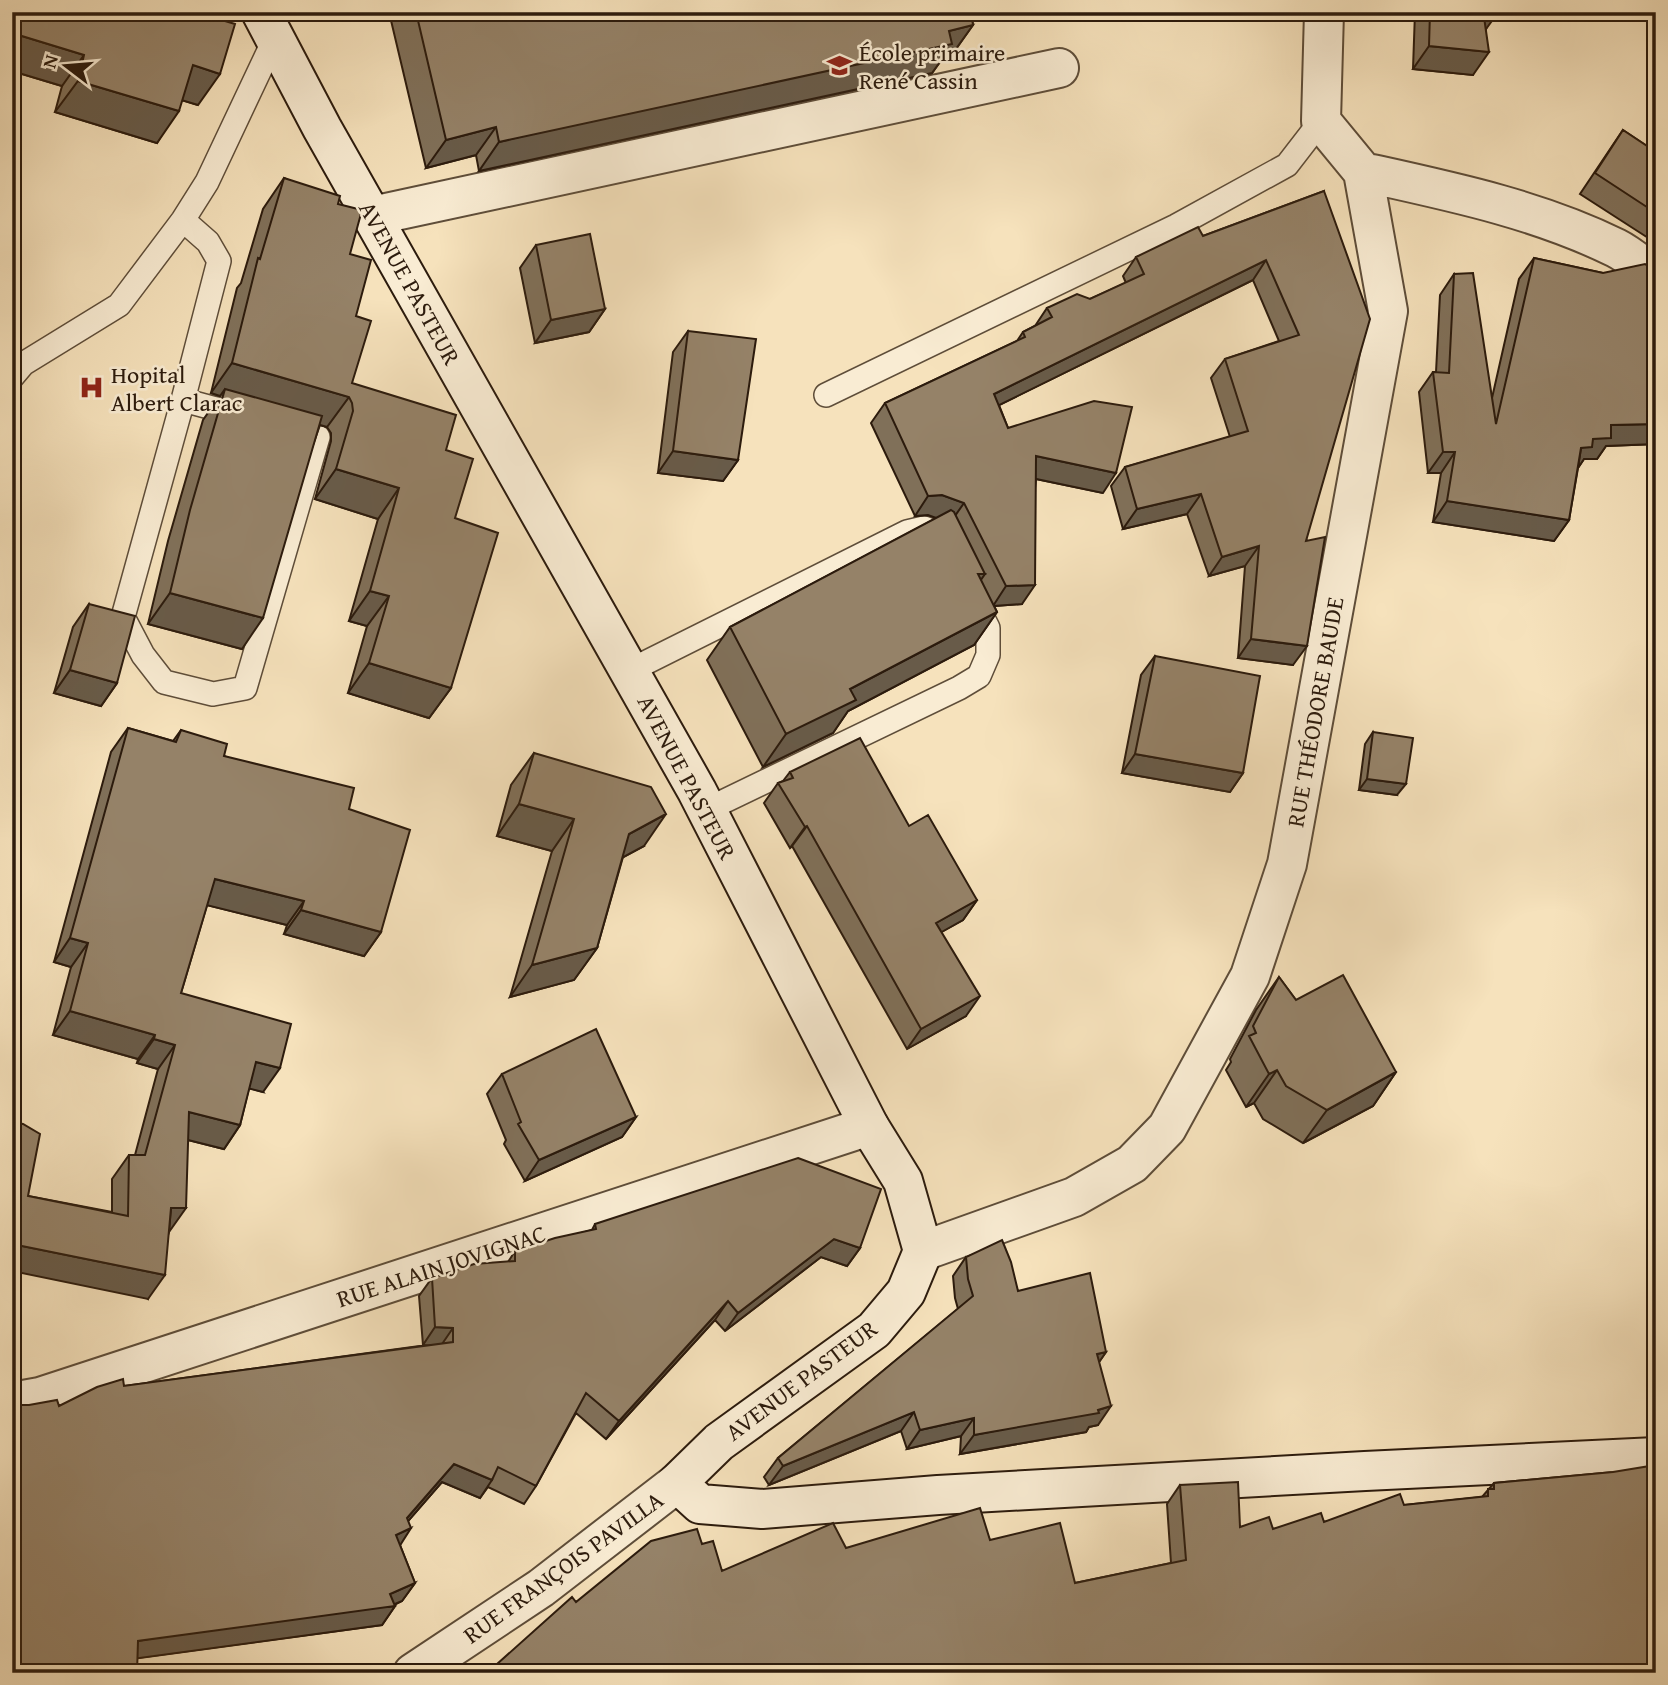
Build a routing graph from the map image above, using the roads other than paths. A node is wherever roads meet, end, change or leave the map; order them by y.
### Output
1 (1324, 12) edge
2 (267, 26) edge
3 (1059, 68) dead end
4 (1321, 121) junction
5 (1363, 173) junction
6 (372, 216) junction
7 (183, 220) junction
8 (1656, 276) edge
9 (12, 377) edge
10 (826, 395) dead end
11 (183, 400) junction
12 (953, 556) edge
13 (964, 580) edge
14 (629, 671) junction
15 (706, 810) junction
16 (869, 1126) junction
17 (923, 1251) junction
18 (12, 1402) edge
19 (1656, 1457) edge
20 (677, 1483) junction
21 (413, 1673) edge

1 - 4 street
2 - 6 street, AVENUE PASTEUR
2 - 7 lane
3 - 6 street
4 - 5 street, RUE THÉODORE BAUDE
4 - 10 lane
5 - 8 street
5 - 17 street, RUE THÉODORE BAUDE
6 - 14 street, AVENUE PASTEUR
7 - 9 lane
7 - 11 lane
11 - 11 lane
12 - 14 lane
13 - 15 lane
14 - 15 street, AVENUE PASTEUR
15 - 16 street, AVENUE PASTEUR
16 - 17 street, AVENUE PASTEUR
16 - 18 street, RUE ALAIN JOVIGNAC
17 - 20 street, AVENUE PASTEUR
19 - 20 street
20 - 21 street, RUE FRANÇOIS PAVILLA

